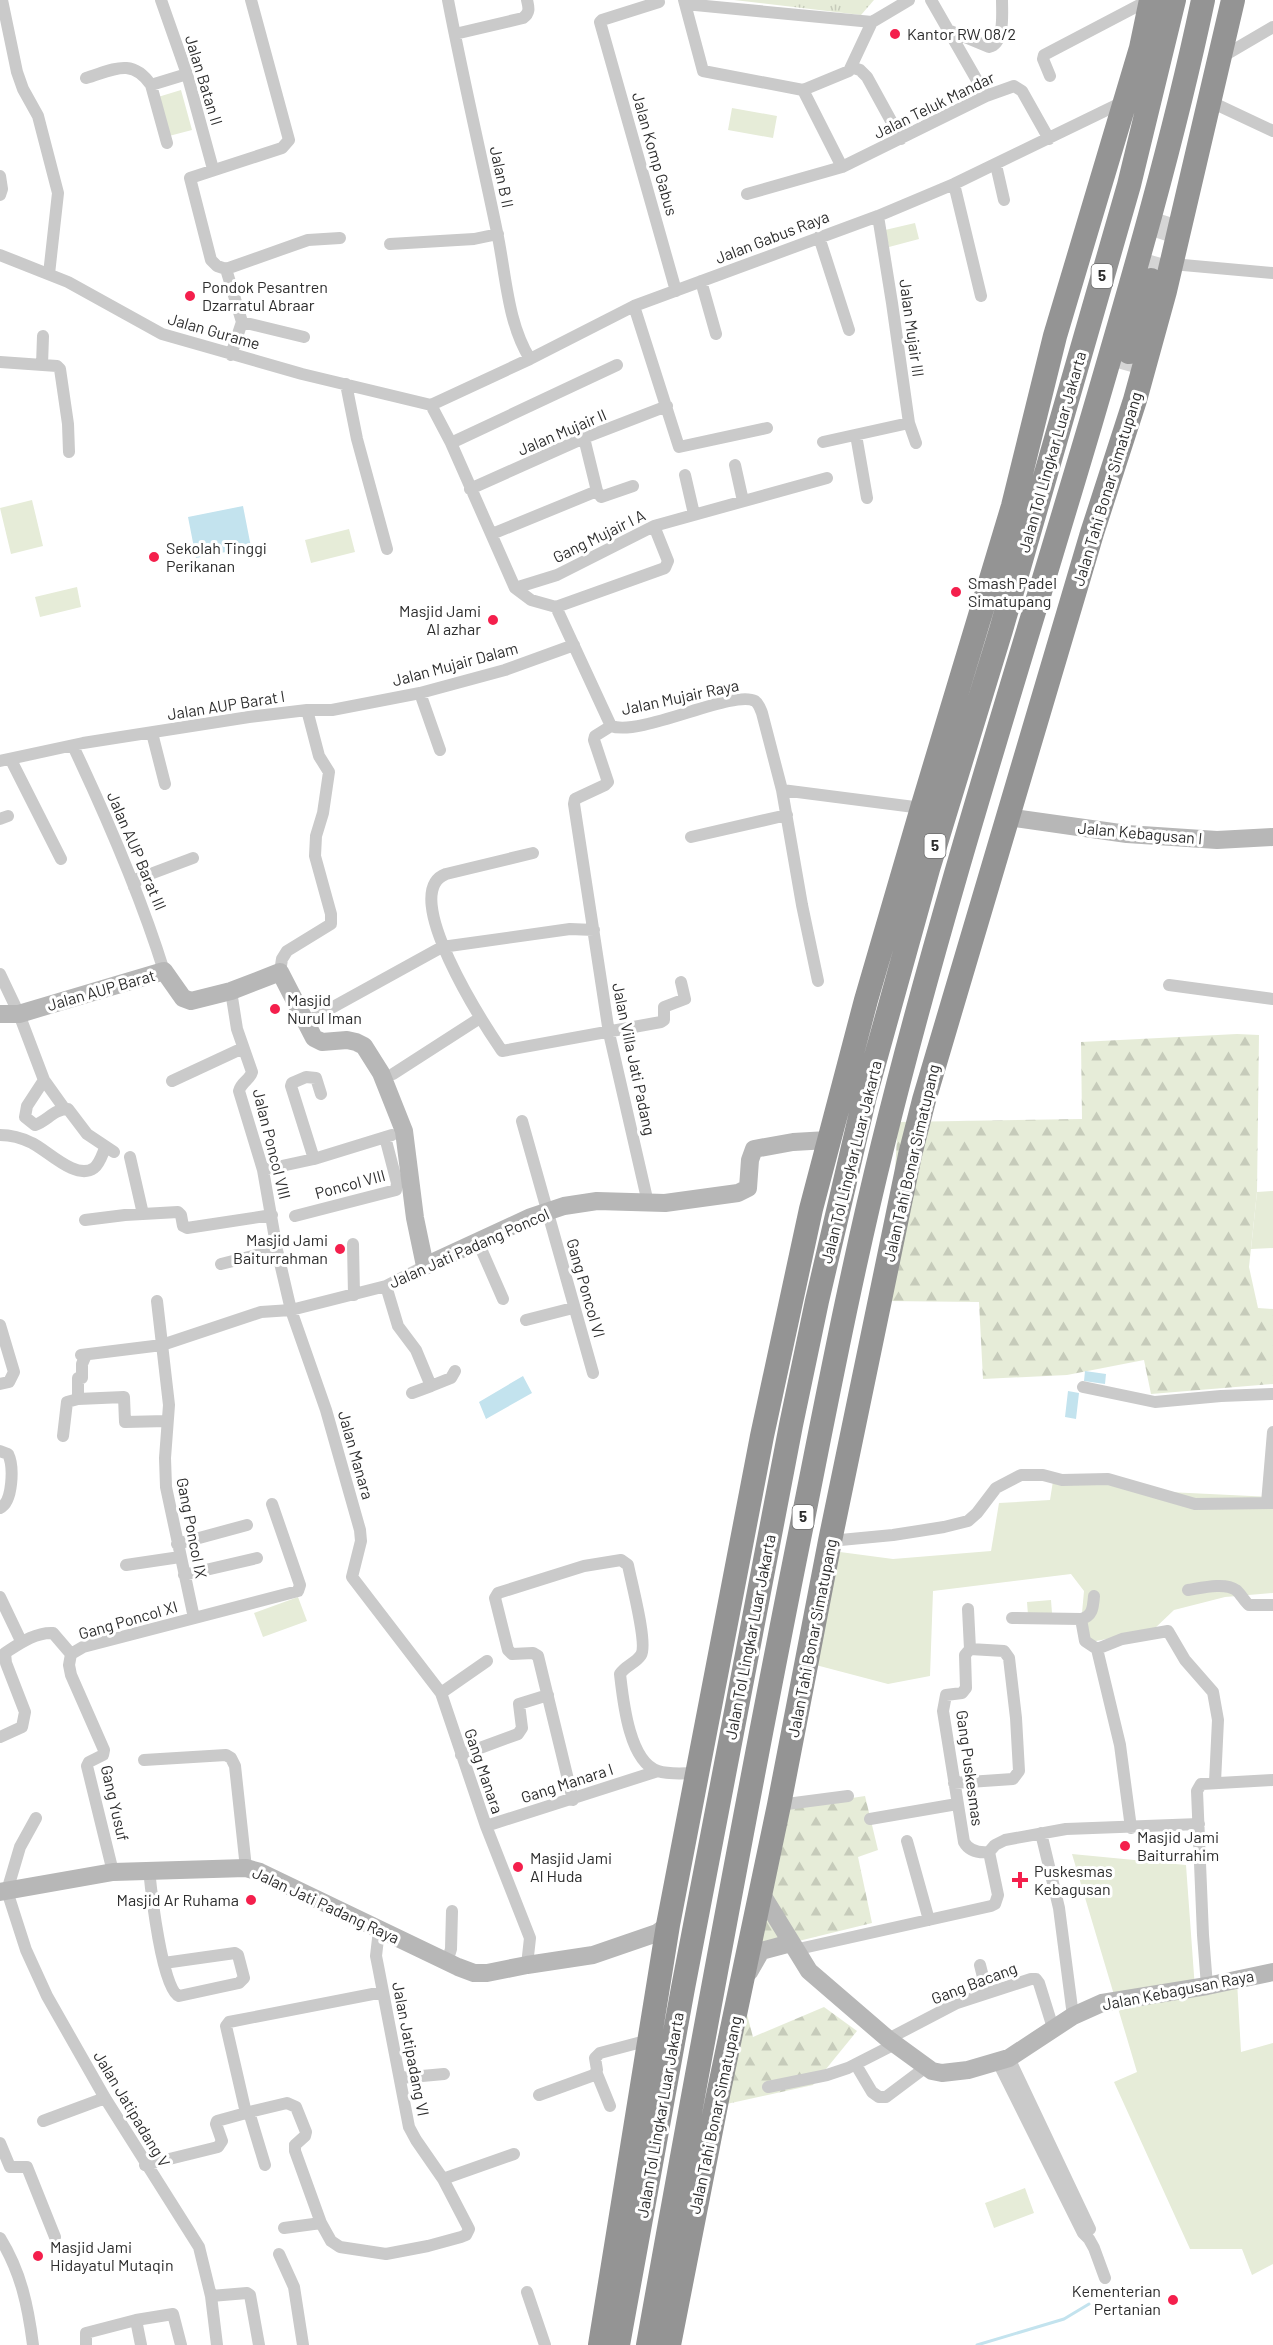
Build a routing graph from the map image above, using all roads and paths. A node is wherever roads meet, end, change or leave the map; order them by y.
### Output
1 (2, 0) edge
2 (161, 0) edge
3 (251, 0) edge
4 (448, 0) edge
5 (527, 0) edge
6 (909, 0) edge
7 (931, 0) edge
8 (1002, 0) edge
9 (1150, 0) edge
10 (1174, 0) edge
11 (1203, 0) edge
12 (1233, 0) edge
13 (659, 2) dead end
14 (685, 2) edge
15 (872, 22) junction
16 (1273, 27) edge
17 (947, 29) junction
18 (455, 34) junction
19 (1141, 48) junction
20 (1218, 64) junction
21 (851, 67) junction
22 (187, 74) junction
23 (1050, 76) dead end
24 (86, 78) dead end
25 (151, 85) junction
26 (803, 90) junction
27 (986, 96) junction
28 (1124, 101) junction
29 (1209, 101) junction
30 (1273, 131) edge
31 (1048, 136) junction
32 (901, 140) junction
33 (167, 142) dead end
34 (996, 165) junction
35 (842, 167) junction
36 (213, 169) junction
37 (0, 176) edge
38 (954, 184) junction
39 (747, 194) dead end
40 (0, 195) edge
41 (1004, 200) dead end
42 (1171, 215) tunnel mouth
43 (878, 216) junction
44 (498, 234) junction
45 (819, 237) junction
46 (340, 238) dead end
47 (390, 244) dead end
48 (1164, 253) junction
49 (0, 255) edge
50 (226, 269) junction
51 (49, 272) junction
52 (1273, 273) edge
53 (1151, 280) tunnel mouth
54 (701, 281) junction
55 (674, 284) junction
56 (981, 296) dead end
57 (633, 306) junction
58 (241, 326) junction
59 (849, 330) dead end
60 (716, 334) dead end
61 (43, 336) dead end
62 (304, 338) dead end
63 (233, 350) junction
64 (529, 357) junction
65 (0, 362) edge
66 (42, 365) junction
67 (617, 365) dead end
68 (346, 384) junction
69 (432, 405) junction
70 (667, 406) junction
71 (909, 423) junction
72 (767, 428) dead end
73 (856, 435) junction
74 (584, 438) junction
75 (824, 442) dead end
76 (451, 443) junction
77 (916, 444) dead end
78 (69, 452) dead end
79 (735, 465) dead end
80 (685, 475) dead end
81 (827, 478) dead end
82 (633, 486) dead end
83 (470, 489) junction
84 (597, 491) junction
85 (867, 498) dead end
86 (743, 501) junction
87 (694, 514) junction
88 (654, 526) junction
89 (492, 534) junction
90 (387, 549) dead end
91 (1014, 585) junction
92 (515, 588) junction
93 (556, 607) junction
94 (574, 645) junction
95 (1025, 645) junction
96 (420, 693) junction
97 (308, 710) junction
98 (611, 726) junction
99 (152, 733) junction
100 (73, 746) junction
101 (440, 750) dead end
102 (6, 760) edge
103 (165, 784) dead end
104 (782, 790) junction
105 (922, 808) junction
106 (787, 815) junction
107 (1007, 817) junction
108 (691, 837) dead end
109 (1273, 837) edge
110 (533, 853) dead end
111 (193, 858) dead end
112 (61, 859) dead end
113 (134, 887) junction
114 (594, 930) junction
115 (442, 947) junction
116 (165, 971) junction
117 (280, 972) junction
118 (0, 974) edge
119 (818, 981) dead end
120 (681, 982) dead end
121 (1169, 985) dead end
122 (231, 991) junction
123 (1273, 999) edge
124 (0, 1014) edge
125 (19, 1014) junction
126 (315, 1017) dead end
127 (480, 1018) junction
128 (609, 1033) junction
129 (243, 1048) junction
130 (393, 1074) dead end
131 (44, 1080) junction
132 (172, 1081) dead end
133 (321, 1094) dead end
134 (64, 1108) junction
135 (522, 1121) dead end
136 (404, 1131) junction
137 (0, 1135) edge
138 (385, 1137) junction
139 (828, 1140) junction
140 (130, 1157) dead end
141 (314, 1160) junction
142 (263, 1170) junction
143 (648, 1203) junction
144 (548, 1212) junction
145 (143, 1214) junction
146 (272, 1215) junction
147 (295, 1216) dead end
148 (85, 1220) dead end
149 (478, 1242) junction
150 (353, 1244) dead end
151 (277, 1250) junction
152 (221, 1264) dead end
153 (425, 1266) junction
154 (386, 1286) junction
155 (354, 1295) junction
156 (503, 1299) dead end
157 (157, 1301) dead end
158 (573, 1308) junction
159 (291, 1310) junction
160 (526, 1320) dead end
161 (0, 1325) edge
162 (162, 1345) junction
163 (455, 1371) dead end
164 (593, 1373) dead end
165 (0, 1384) edge
166 (431, 1386) junction
167 (1083, 1387) dead end
168 (412, 1393) dead end
169 (1273, 1394) edge
170 (78, 1399) junction
171 (167, 1421) junction
172 (1273, 1432) edge
173 (63, 1436) dead end
174 (0, 1451) edge
175 (272, 1503) dead end
176 (1270, 1503) edge
177 (0, 1508) edge
178 (247, 1525) dead end
179 (830, 1541) junction
180 (179, 1551) junction
181 (257, 1558) dead end
182 (126, 1565) dead end
183 (184, 1575) junction
184 (1188, 1590) dead end
185 (1094, 1596) dead end
186 (0, 1597) edge
187 (372, 1605) joint
188 (1273, 1605) edge
189 (968, 1609) dead end
190 (194, 1618) junction
191 (1012, 1618) dead end
192 (1081, 1619) junction
193 (21, 1641) junction
194 (970, 1649) junction
195 (1097, 1649) junction
196 (76, 1651) junction
197 (488, 1661) dead end
198 (441, 1693) junction
199 (548, 1695) junction
200 (0, 1737) edge
201 (461, 1755) junction
202 (144, 1760) dead end
203 (658, 1771) junction
204 (696, 1773) junction
205 (1273, 1779) edge
206 (1215, 1782) junction
207 (954, 1783) junction
208 (848, 1796) dead end
209 (573, 1800) junction
210 (957, 1804) junction
211 (779, 1805) junction
212 (36, 1818) dead end
213 (870, 1819) dead end
214 (1199, 1824) junction
215 (486, 1826) junction
216 (1131, 1828) junction
217 (1041, 1833) junction
218 (907, 1841) dead end
219 (989, 1852) junction
220 (246, 1868) junction
221 (149, 1869) junction
222 (113, 1872) junction
223 (4, 1891) edge
224 (761, 1893) junction
225 (452, 1911) dead end
226 (929, 1920) junction
227 (379, 1930) junction
228 (666, 1937) junction
229 (792, 1947) junction
230 (447, 1962) junction
231 (164, 1964) junction
232 (527, 1965) junction
233 (980, 1965) dead end
234 (1273, 1972) edge
235 (742, 1986) junction
236 (1208, 1986) junction
237 (383, 1992) junction
238 (987, 1993) junction
239 (1072, 2016) junction
240 (1053, 2028) junction
241 (649, 2040) junction
242 (892, 2042) junction
243 (1003, 2060) junction
244 (856, 2065) junction
245 (926, 2067) junction
246 (444, 2074) dead end
247 (597, 2074) junction
248 (400, 2078) junction
249 (768, 2087) dead end
250 (539, 2095) dead end
251 (105, 2098) junction
252 (610, 2106) dead end
253 (247, 2112) junction
254 (43, 2121) dead end
255 (0, 2143) edge
256 (514, 2154) dead end
257 (145, 2165) junction
258 (265, 2165) dead end
259 (443, 2179) junction
260 (321, 2223) junction
261 (284, 2228) dead end
262 (55, 2237) dead end
263 (0, 2238) edge
264 (279, 2254) dead end
265 (1105, 2278) dead end
266 (528, 2292) dead end
267 (211, 2296) junction
268 (136, 2320) junction
269 (33, 2345) edge
270 (86, 2345) edge
271 (141, 2345) edge
272 (181, 2345) edge
273 (217, 2345) edge
274 (259, 2345) edge
275 (303, 2345) edge
276 (545, 2345) edge
277 (600, 2345) edge
278 (618, 2345) edge
279 (648, 2345) edge
280 (669, 2345) edge

1 - 51 street
2 - 22 street, Jalan Batan II
3 - 36 street
4 - 18 street, Jalan B II
5 - 18 street
6 - 15 street
7 - 17 street
8 - 17 street
9 - 19 highway
9 - 23 street
10 - 91 highway, Jalan Tol Lingkar Luar Jakarta / 5
11 - 95 highway, Jalan Tol Lingkar Luar Jakarta / 5
12 - 20 highway, Jalan Tahi Bonar Simatupang
13 - 55 street, Jalan Komp Gabus
14 - 15 street
14 - 26 street
15 - 21 street
16 - 20 street
17 - 27 street
18 - 44 street, Jalan B II
19 - 28 highway
19 - 91 highway
20 - 29 highway, Jalan Tahi Bonar Simatupang
20 - 42 highway
21 - 26 street
21 - 32 street
22 - 25 street
22 - 36 street, Jalan Batan II
24 - 25 street
25 - 33 street
26 - 35 street
27 - 31 street, Jalan Teluk Mandar
27 - 32 street, Jalan Teluk Mandar
28 - 31 street, Jalan Gabus Raya
28 - 105 highway
29 - 30 street
29 - 48 highway, Jalan Tahi Bonar Simatupang
31 - 34 street, Jalan Gabus Raya
32 - 35 street, Jalan Teluk Mandar
34 - 38 street, Jalan Gabus Raya
34 - 41 street
35 - 39 street, Jalan Teluk Mandar
36 - 50 street
37 - 40 street
38 - 43 street, Jalan Gabus Raya
38 - 56 street
43 - 45 street, Jalan Gabus Raya
43 - 71 street, Jalan Mujair III
44 - 47 street
44 - 64 street, Jalan B II
45 - 54 street, Jalan Gabus Raya
45 - 59 street
46 - 50 street
48 - 52 street
48 - 107 highway, Jalan Tahi Bonar Simatupang
49 - 51 street, Jalan Gurame
50 - 58 street
51 - 63 street, Jalan Gurame
53 - 95 highway
54 - 55 street, Jalan Gabus Raya
54 - 60 street
55 - 57 street, Jalan Gabus Raya
57 - 64 street, Jalan Gabus Raya
57 - 70 street
58 - 62 street
58 - 63 street
61 - 66 street
63 - 68 street, Jalan Gurame
64 - 69 street, Jalan Gabus Raya
65 - 66 street
66 - 78 street
67 - 76 street
68 - 69 street, Jalan Gurame
68 - 90 street
69 - 76 street
70 - 72 street
70 - 74 street, Jalan Mujair II
71 - 73 street
71 - 77 street, Jalan Mujair III
73 - 75 street
73 - 85 street
74 - 83 street, Jalan Mujair II
74 - 84 street
76 - 83 street
79 - 86 street
80 - 87 street
81 - 86 street, Gang Mujair I A
82 - 84 street
83 - 89 street
84 - 89 street
86 - 87 street, Gang Mujair I A
87 - 88 street, Gang Mujair I A
88 - 92 street, Gang Mujair I A
88 - 93 street
89 - 92 street
91 - 278 highway, Jalan Tol Lingkar Luar Jakarta / 5
92 - 93 street
93 - 94 street, Jalan Mujair Raya
94 - 96 street, Jalan Mujair Dalam
94 - 98 street, Jalan Mujair Raya
95 - 279 highway, Jalan Tol Lingkar Luar Jakarta / 5
96 - 97 street, Jalan Mujair Dalam
96 - 101 street
97 - 99 street, Jalan AUP Barat I
97 - 117 street, Jalan AUP Barat I
98 - 104 street, Jalan Mujair Raya
98 - 114 street, Jalan Villa Jati Padang
99 - 100 street, Jalan AUP Barat I
99 - 103 street
100 - 102 street, Jalan AUP Barat I
100 - 113 street, Jalan AUP Barat III
102 - 112 street
104 - 105 street
104 - 106 street
105 - 139 highway
106 - 108 street
106 - 119 street
107 - 109 street, Jalan Kebagusan I
107 - 179 highway, Jalan Tahi Bonar Simatupang
110 - 115 street
111 - 113 street
113 - 116 street, Jalan AUP Barat III
114 - 115 street
114 - 128 street, Jalan Villa Jati Padang
115 - 126 street
115 - 127 street
116 - 122 street, Jalan AUP Barat
116 - 125 street, Jalan AUP Barat
117 - 122 street, Jalan AUP Barat
117 - 136 street
118 - 125 street
120 - 128 street
121 - 123 street
122 - 129 street, Jalan Poncol VIII
124 - 125 street, Jalan AUP Barat
125 - 131 street
127 - 128 street
127 - 130 street
128 - 143 street, Jalan Villa Jati Padang
129 - 132 street
129 - 142 street, Jalan Poncol VIII
131 - 134 street
131 - 134 street
133 - 141 street
134 - 137 street
135 - 144 street, Gang Poncol VI
136 - 138 street
136 - 153 street
138 - 141 street
138 - 147 street, Poncol VIII
139 - 143 street, Jalan Jati Padang Poncol
139 - 204 highway
140 - 145 street
141 - 142 street
142 - 146 street, Jalan Poncol VIII
143 - 144 street, Jalan Jati Padang Poncol
144 - 149 street, Jalan Jati Padang Poncol
144 - 158 street, Gang Poncol VI
145 - 146 street
145 - 148 street
146 - 151 street, Jalan Poncol VIII
149 - 153 street, Jalan Jati Padang Poncol
149 - 156 street
150 - 155 street
151 - 152 street
151 - 159 street, Jalan Poncol VIII
153 - 154 street, Jalan Jati Padang Poncol
154 - 155 street, Jalan Jati Padang Poncol
154 - 166 street
155 - 159 street, Jalan Jati Padang Poncol
157 - 162 street, Gang Poncol IX
158 - 160 street
158 - 164 street, Gang Poncol VI
159 - 162 street, Jalan Jati Padang Poncol
159 - 187 street, Jalan Manara
161 - 165 street
162 - 170 street, Jalan Jati Padang Poncol
162 - 171 street, Gang Poncol IX
163 - 166 street
166 - 168 street
167 - 169 street
170 - 171 street
170 - 173 street
171 - 180 street, Gang Poncol IX
172 - 176 street
174 - 177 street
175 - 190 street, Gang Poncol XI
176 - 179 street
178 - 180 street
179 - 211 highway, Jalan Tahi Bonar Simatupang
180 - 182 street
180 - 183 street, Gang Poncol IX
181 - 183 street
183 - 190 street, Gang Poncol IX
184 - 188 street
185 - 192 street
186 - 193 street
187 - 198 street, Gang Manara
189 - 194 street, Gang Puskesmas
190 - 196 street, Gang Poncol XI
191 - 192 street
192 - 195 street
193 - 196 street
193 - 200 street
194 - 207 street, Gang Puskesmas
194 - 207 street
195 - 206 street
195 - 216 street
196 - 222 street, Gang Yusuf
197 - 198 street
198 - 201 street, Gang Manara
199 - 201 street
199 - 203 street
199 - 209 street
201 - 215 street, Gang Manara
202 - 220 street
203 - 204 street
203 - 209 street, Gang Manara I
204 - 228 highway
205 - 206 street
206 - 214 street
207 - 210 street, Gang Puskesmas
208 - 211 street
209 - 215 street, Gang Manara I
210 - 213 street
210 - 219 street, Gang Puskesmas
211 - 224 highway, Jalan Tahi Bonar Simatupang
212 - 223 street
214 - 216 street
214 - 236 street
215 - 232 street, Gang Manara
216 - 217 street
217 - 219 street
217 - 239 street
218 - 226 street
219 - 226 street
220 - 221 street, Jalan Jati Padang Raya
220 - 227 street, Jalan Jati Padang Raya
221 - 222 street, Jalan Jati Padang Raya
221 - 231 street
222 - 223 street, Jalan Jati Padang Raya
223 - 251 street, Jalan Jatipadang V
224 - 229 street, Jalan Kebagusan Raya
224 - 235 highway, Jalan Tahi Bonar Simatupang
225 - 230 street
226 - 229 street
227 - 230 street, Jalan Jati Padang Raya
227 - 237 street, Jalan Jatipadang VI
228 - 232 street, Jalan Jati Padang Raya
228 - 241 highway
229 - 235 street
229 - 242 street, Jalan Kebagusan Raya
230 - 232 street, Jalan Jati Padang Raya
231 - 231 street
233 - 238 street
234 - 236 street, Jalan Kebagusan Raya
235 - 280 highway, Jalan Tahi Bonar Simatupang
236 - 239 street, Jalan Kebagusan Raya
237 - 248 street, Jalan Jatipadang VI
237 - 253 street
238 - 240 street, Gang Bacang
238 - 242 street, Gang Bacang
239 - 240 street, Jalan Kebagusan Raya
240 - 243 street, Jalan Kebagusan Raya
241 - 247 street
241 - 277 highway
242 - 244 street, Gang Bacang
242 - 245 street, Jalan Kebagusan Raya
243 - 245 street, Jalan Kebagusan Raya
243 - 265 street
244 - 245 street
244 - 249 street, Gang Bacang
246 - 248 street
247 - 250 street
247 - 252 street
248 - 259 street, Jalan Jatipadang VI
251 - 254 street
251 - 257 street, Jalan Jatipadang V
253 - 257 street
253 - 258 street
253 - 260 street
255 - 262 street
256 - 259 street
257 - 267 street, Jalan Jatipadang V
259 - 260 street, Jalan Jatipadang VI
260 - 261 street
263 - 269 street
264 - 275 street
266 - 276 street
267 - 273 street, Jalan Jatipadang V
267 - 274 street
268 - 270 street
268 - 271 street
268 - 272 street

